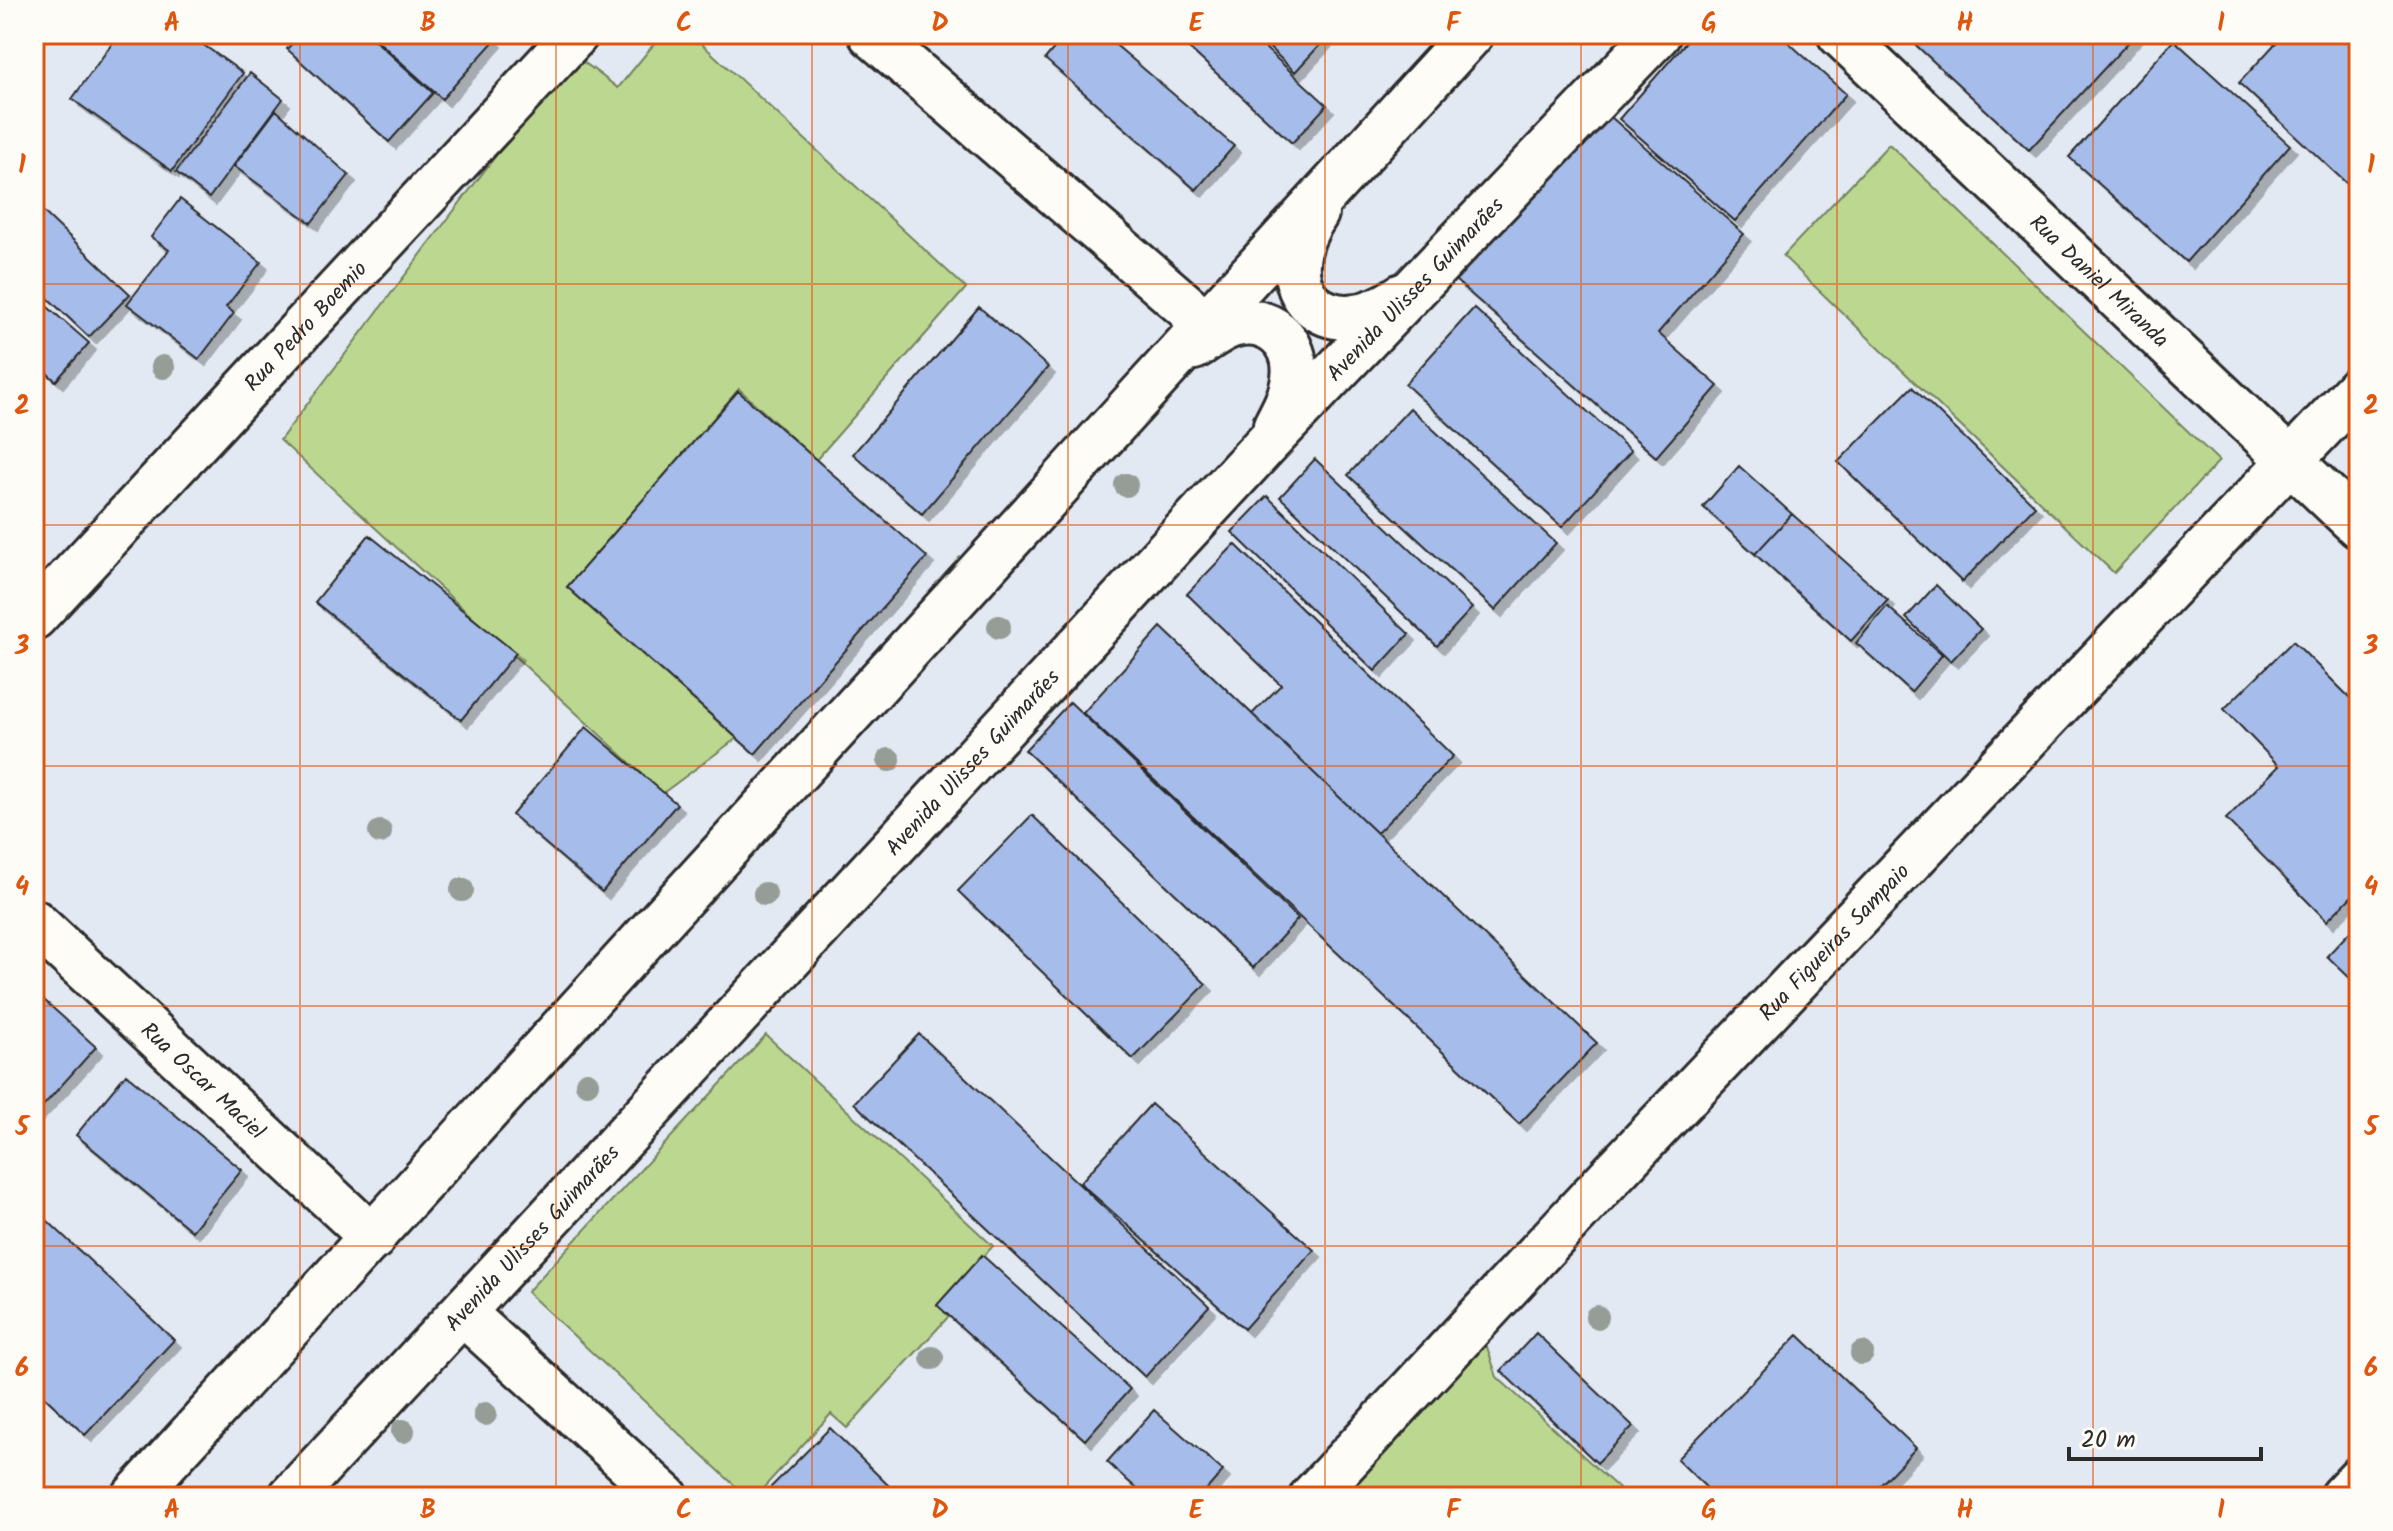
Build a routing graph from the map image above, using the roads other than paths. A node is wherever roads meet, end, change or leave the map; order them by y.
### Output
1 (576, 34) edge
2 (871, 34) edge
3 (1471, 34) edge
4 (1658, 34) edge
5 (1840, 34) edge
6 (1347, 169) junction
7 (1429, 276) junction
8 (1202, 325) junction
9 (1170, 360) junction
10 (2359, 388) edge
11 (1268, 442) junction
12 (2291, 463) junction
13 (2359, 526) edge
14 (34, 617) edge
15 (34, 922) edge
16 (373, 1238) junction
17 (463, 1313) junction
18 (2359, 1479) edge
19 (134, 1497) edge
20 (291, 1497) edge
21 (666, 1497) edge
22 (1312, 1497) edge
23 (2342, 1497) edge

1 - 14 main road, Rua Pedro Boemio
2 - 8 main road
3 - 6 main road
4 - 7 main road, Avenida Ulisses Guimarães
5 - 12 main road, Rua Daniel Miranda
6 - 7 main road
6 - 8 main road
7 - 11 main road, Avenida Ulisses Guimarães
8 - 9 main road
9 - 11 main road
9 - 16 main road
10 - 12 main road, Rua Figueiras Sampaio
11 - 17 main road, Avenida Ulisses Guimarães
12 - 13 main road, Rua Daniel Miranda
12 - 22 main road, Rua Figueiras Sampaio
15 - 16 main road, Rua Oscar Maciel
16 - 19 main road
17 - 20 main road, Avenida Ulisses Guimarães
17 - 21 main road
18 - 23 main road

